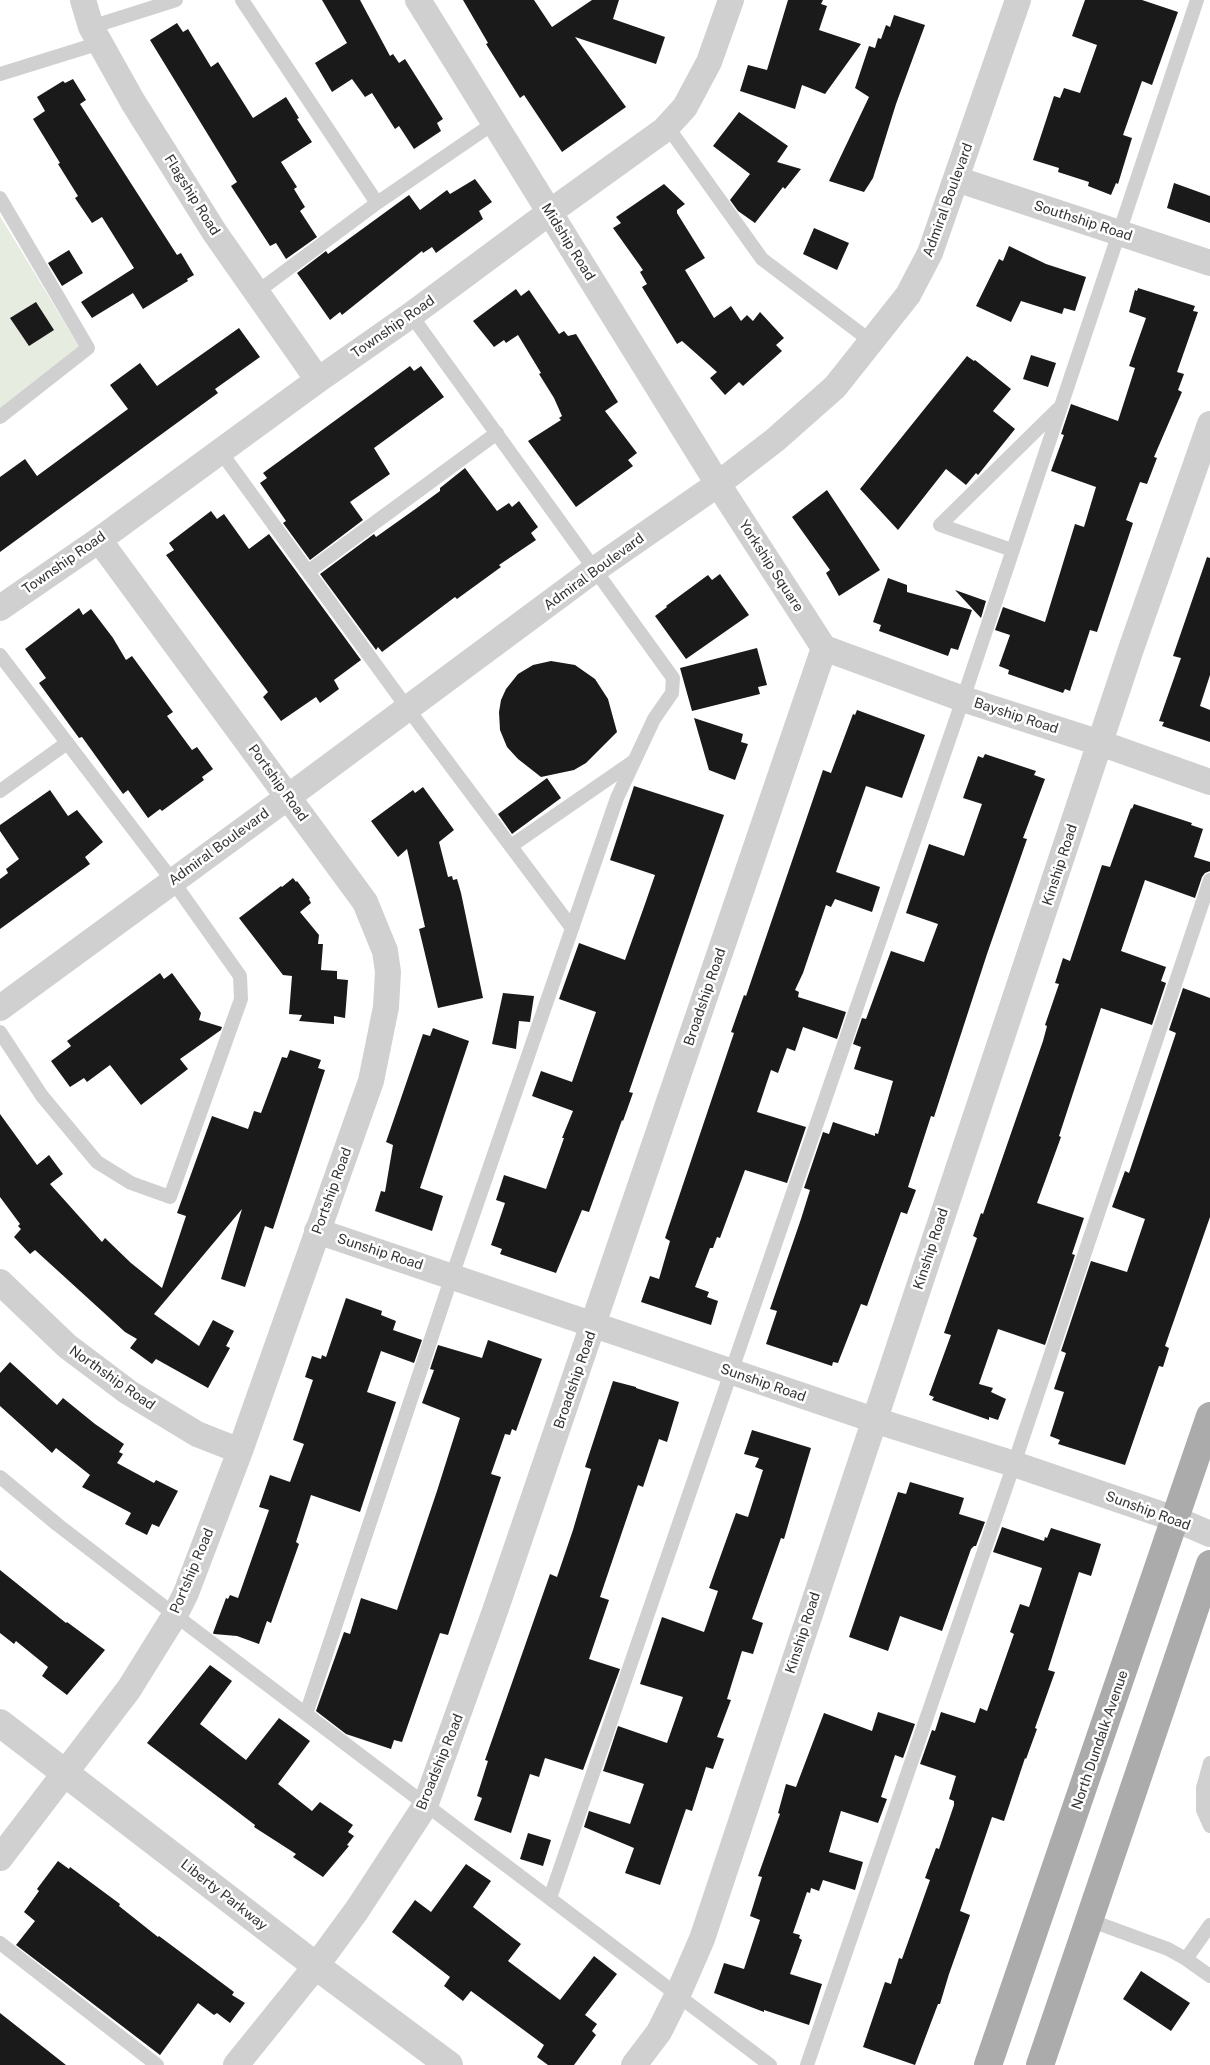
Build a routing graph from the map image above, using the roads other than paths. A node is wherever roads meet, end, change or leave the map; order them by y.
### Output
1 (84, 0) edge
2 (176, 0) edge
3 (242, 0) edge
4 (418, 0) edge
5 (732, 0) edge
6 (1018, 0) edge
7 (1197, 0) edge
8 (95, 35) junction
9 (0, 74) edge
10 (494, 123) junction
11 (667, 126) junction
12 (956, 179) junction
13 (0, 198) edge
14 (377, 203) junction
15 (550, 212) junction
16 (1119, 233) junction
17 (1210, 263) edge
18 (258, 292) junction
19 (411, 316) junction
20 (872, 342) junction
21 (318, 380) junction
22 (1060, 408) junction
23 (0, 417) edge
24 (1210, 424) edge
25 (497, 433) junction
26 (220, 451) junction
27 (718, 484) junction
28 (99, 540) junction
29 (1012, 550) junction
30 (594, 570) junction
31 (309, 572) junction
32 (0, 608) edge
33 (824, 648) junction
34 (0, 655) edge
35 (963, 699) junction
36 (408, 709) junction
37 (67, 743) junction
38 (1100, 743) junction
39 (636, 759) junction
40 (1210, 782) edge
41 (0, 792) edge
42 (288, 797) junction
43 (511, 846) junction
44 (172, 880) junction
45 (1210, 880) edge
46 (572, 928) junction
47 (0, 1008) edge
48 (0, 1032) edge
49 (317, 1231) junction
50 (452, 1276) junction
51 (0, 1282) edge
52 (593, 1326) junction
53 (732, 1372) junction
54 (1210, 1416) edge
55 (874, 1420) junction
56 (240, 1451) junction
57 (1014, 1464) junction
58 (0, 1477) edge
59 (1175, 1519) junction
60 (1210, 1534) edge
61 (1210, 1564) edge
62 (175, 1615) junction
63 (306, 1714) junction
64 (0, 1723) edge
65 (1210, 1763) edge
66 (65, 1772) junction
67 (425, 1806) junction
68 (1210, 1826) edge
69 (0, 1858) edge
70 (550, 1898) junction
71 (1089, 1920) junction
72 (1210, 1925) edge
73 (0, 1943) edge
74 (1186, 1959) junction
75 (316, 1966) junction
76 (1210, 1976) edge
77 (678, 1994) junction
78 (157, 2065) edge
79 (236, 2065) edge
80 (449, 2065) edge
81 (634, 2065) edge
82 (770, 2065) edge
83 (807, 2065) edge
84 (988, 2065) edge
85 (1040, 2065) edge

1 - 8 street, Flagship Road
2 - 8 lane
3 - 14 lane
4 - 10 street, Midship Road
5 - 11 street, Township Road
6 - 12 street, Admiral Boulevard
7 - 16 lane
8 - 9 lane
8 - 18 street, Flagship Road
10 - 14 lane
10 - 15 street, Midship Road
11 - 15 street, Township Road
11 - 20 lane
12 - 16 street, Southship Road
12 - 20 street, Admiral Boulevard
13 - 23 lane
14 - 18 lane
15 - 19 street, Township Road
15 - 27 street, Midship Road
16 - 17 street, Southship Road
16 - 22 lane
18 - 21 street, Flagship Road
19 - 21 street, Township Road
19 - 25 lane
20 - 27 street, Admiral Boulevard
21 - 26 street, Township Road
22 - 29 lane
22 - 29 lane
24 - 38 street, Kinship Road
25 - 30 lane
25 - 31 lane
26 - 28 street, Township Road
26 - 31 lane
27 - 30 street, Admiral Boulevard
27 - 33 street, Yorkship Square
28 - 32 street, Township Road
28 - 42 street, Portship Road
29 - 35 lane
30 - 36 street, Admiral Boulevard
30 - 39 lane
31 - 36 lane
33 - 35 street, Bayship Road
33 - 52 street, Broadship Road
34 - 37 lane
35 - 38 street, Bayship Road
35 - 53 lane
36 - 42 street, Admiral Boulevard
36 - 43 lane
37 - 41 lane
37 - 44 lane
38 - 40 street, Bayship Road
38 - 55 street, Kinship Road
39 - 43 lane
39 - 46 lane
42 - 44 street, Admiral Boulevard
42 - 49 street, Portship Road
43 - 46 lane
44 - 47 street, Admiral Boulevard
44 - 48 lane
45 - 57 lane
46 - 50 lane
49 - 50 street, Sunship Road
49 - 56 street, Portship Road
50 - 52 street, Sunship Road
50 - 63 lane
51 - 56 street, Northship Road
52 - 53 street, Sunship Road
52 - 67 street, Broadship Road
53 - 55 street, Sunship Road
53 - 70 lane
54 - 59 main road, North Dundalk Avenue
55 - 57 street, Sunship Road
55 - 77 street, Kinship Road
56 - 62 street, Portship Road
57 - 59 street, Sunship Road
57 - 83 lane
58 - 62 lane
59 - 60 street, Sunship Road
59 - 84 main road, North Dundalk Avenue
61 - 71 main road
62 - 63 lane
62 - 66 street, Portship Road
63 - 67 lane
64 - 66 street, Liberty Parkway
65 - 68 lane
66 - 69 street, Portship Road
66 - 75 street, Liberty Parkway
67 - 70 lane
67 - 75 street, Broadship Road
70 - 77 lane
71 - 74 lane
71 - 85 main road
72 - 74 lane
73 - 78 lane
74 - 76 lane
75 - 79 street, Broadship Road
75 - 80 street, Liberty Parkway
77 - 81 street, Kinship Road
77 - 82 lane

